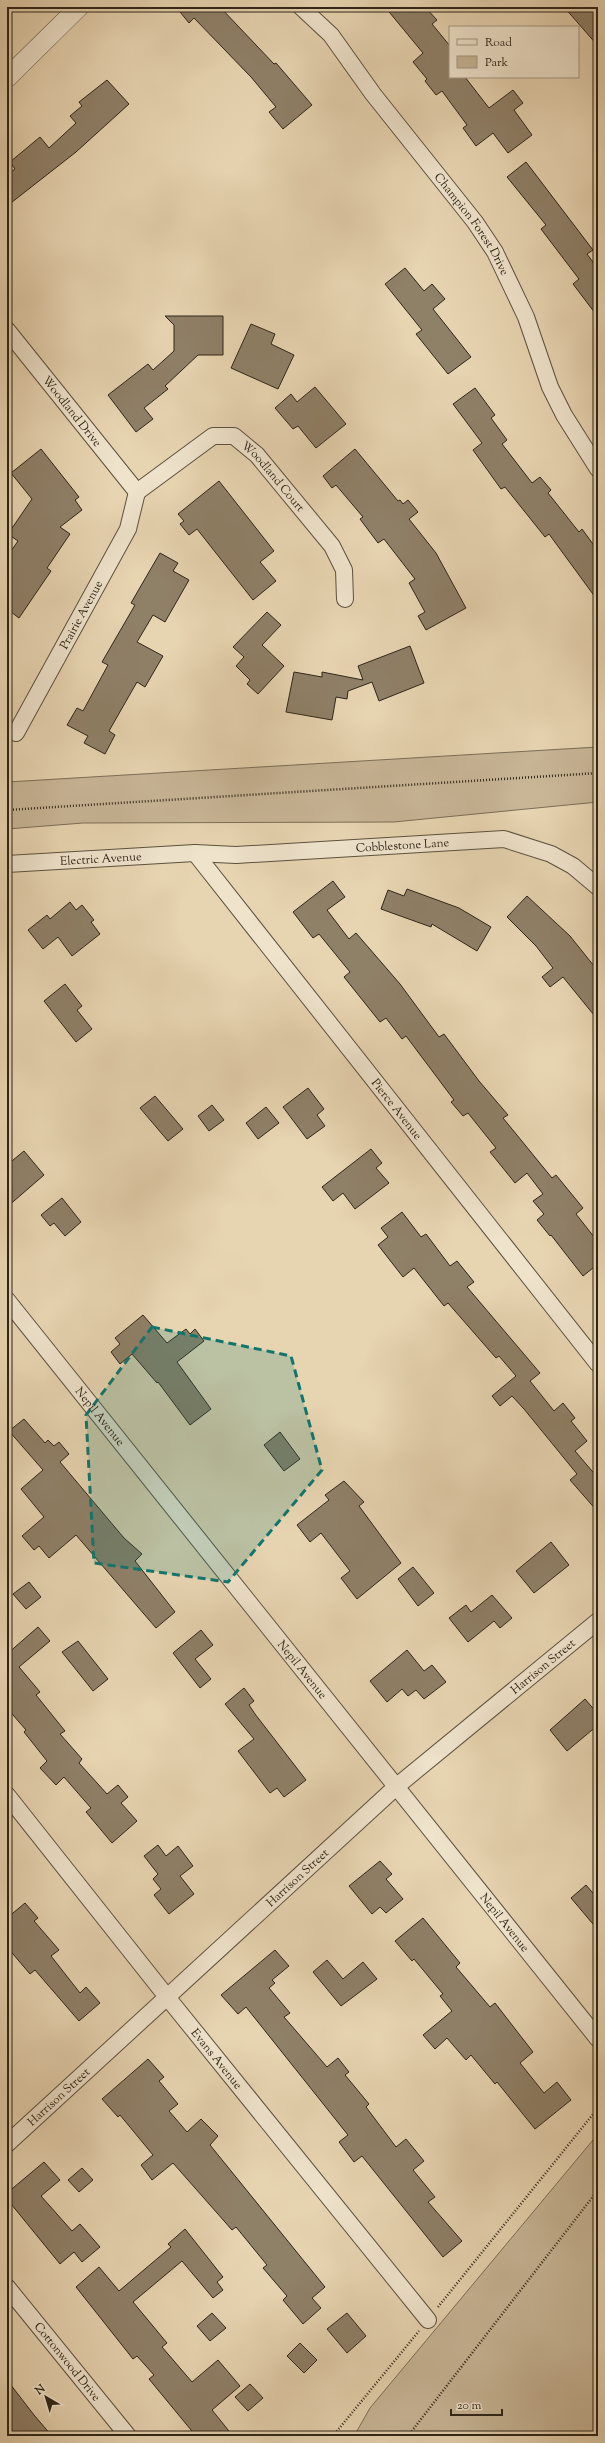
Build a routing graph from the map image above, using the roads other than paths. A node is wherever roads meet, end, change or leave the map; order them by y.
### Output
1 (79, 7) edge
2 (301, 7) edge
3 (7, 78) edge
4 (7, 330) edge
5 (598, 469) edge
6 (137, 492) junction
7 (345, 599) dead end
8 (16, 733) dead end
9 (195, 853) junction
10 (7, 864) edge
11 (598, 887) edge
12 (7, 1300) edge
13 (598, 1364) edge
14 (598, 1622) edge
15 (397, 1786) junction
16 (7, 1795) edge
17 (167, 1997) junction
18 (598, 2039) edge
19 (7, 2144) edge
20 (7, 2287) edge
21 (428, 2320) road end
22 (128, 2436) edge

1 - 3 street
2 - 5 street, Champion Forest Drive
4 - 6 street, Woodland Drive
6 - 7 street, Woodland Court
6 - 8 street, Prairie Avenue
9 - 10 street, Electric Avenue
9 - 11 street, Cobblestone Lane
9 - 13 street, Pierce Avenue
12 - 15 street, Nepil Avenue
14 - 15 street, Harrison Street
15 - 17 street, Harrison Street
15 - 18 street, Nepil Avenue
16 - 17 street, Evans Avenue
17 - 19 street, Harrison Street
17 - 21 street, Evans Avenue
20 - 22 street, Cottonwood Drive

